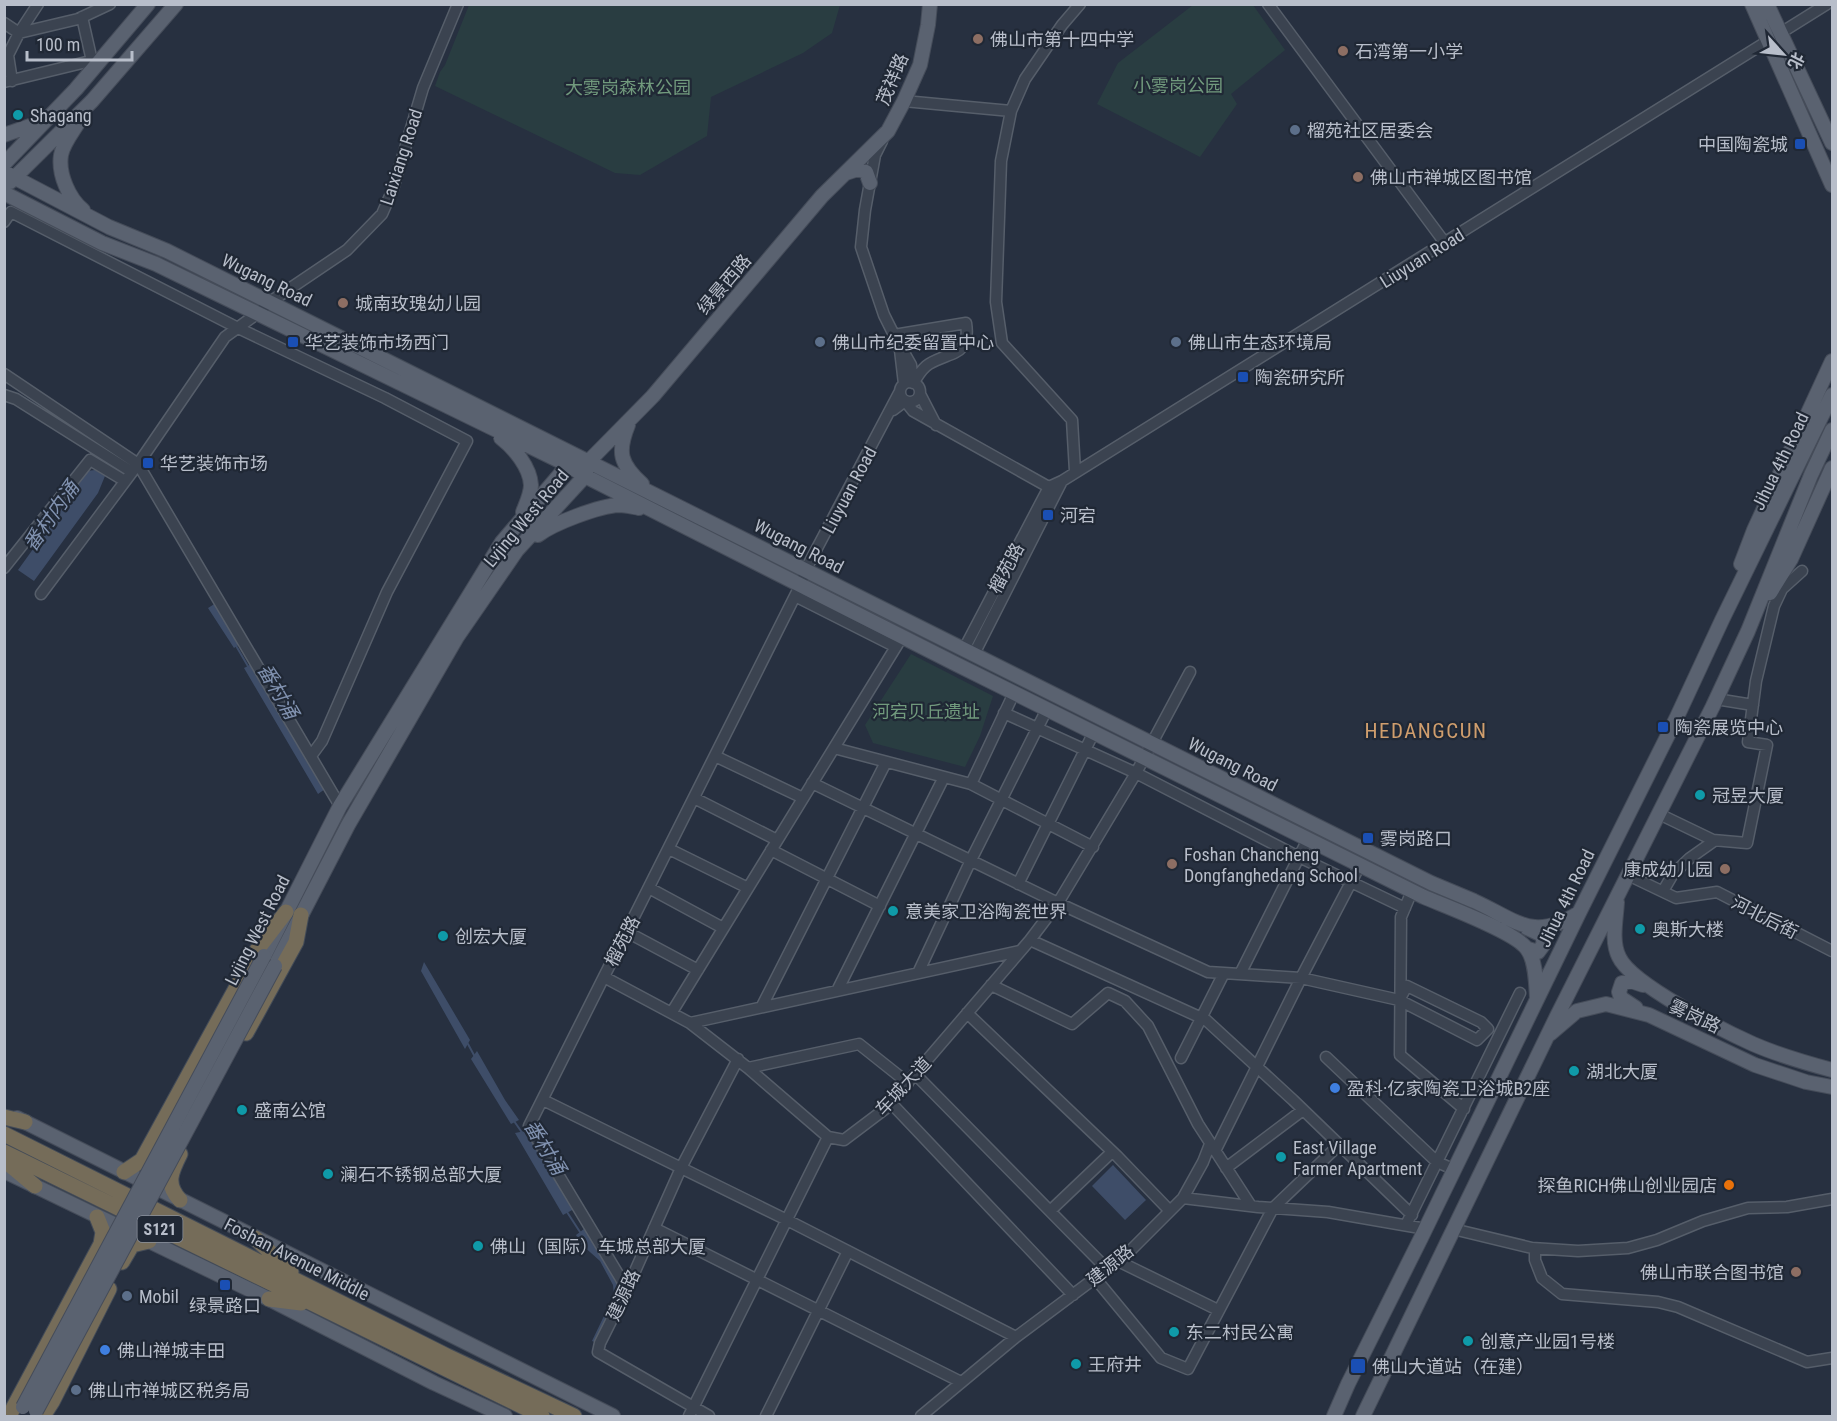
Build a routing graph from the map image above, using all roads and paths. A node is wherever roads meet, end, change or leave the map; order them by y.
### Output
1 (38, 4) edge
2 (110, 4) edge
3 (148, 4) edge
4 (176, 4) edge
5 (458, 4) edge
6 (930, 4) edge
7 (1080, 4) edge
8 (1268, 4) edge
9 (1752, 4) edge
10 (1767, 4) edge
11 (1827, 4) edge
12 (82, 17) junction
13 (4, 23) edge
14 (19, 33) junction
15 (1774, 37) junction
16 (97, 59) junction
17 (8, 82) edge
18 (92, 100) junction
19 (904, 101) junction
20 (1011, 111) junction
21 (46, 121) junction
22 (888, 131) junction
23 (4, 135) edge
24 (1833, 143) edge
25 (4, 164) edge
26 (846, 173) junction
27 (8, 179) edge
28 (870, 183) junction
29 (1833, 185) edge
30 (4, 193) edge
31 (4, 222) edge
32 (99, 222) junction
33 (60, 229) junction
34 (1445, 243) junction
35 (156, 264) junction
36 (146, 281) junction
37 (270, 302) junction
38 (258, 313) junction
39 (238, 328) junction
40 (897, 340) junction
41 (1833, 361) edge
42 (4, 374) edge
43 (905, 390) junction
44 (920, 394) junction
45 (4, 395) edge
46 (1833, 395) edge
47 (631, 418) junction
48 (485, 425) junction
49 (937, 425) junction
50 (1833, 430) edge
51 (589, 461) junction
52 (568, 465) junction
53 (1833, 468) edge
54 (1075, 471) junction
55 (132, 472) junction
56 (585, 476) junction
57 (1053, 489) junction
58 (653, 493) junction
59 (652, 510) junction
60 (519, 522) junction
61 (517, 550) junction
62 (4, 568) edge
63 (806, 569) junction
64 (1802, 572) dead end
65 (797, 591) junction
66 (41, 594) dead end
67 (1722, 620) junction
68 (1748, 631) junction
69 (899, 642) junction
70 (969, 651) junction
71 (1191, 672) dead end
72 (1014, 693) junction
73 (1716, 699) junction
74 (1753, 705) junction
75 (1047, 709) junction
76 (1004, 713) junction
77 (1038, 728) junction
78 (1094, 732) junction
79 (1152, 743) junction
80 (834, 748) junction
81 (1084, 750) junction
82 (311, 756) junction
83 (715, 756) junction
84 (1145, 758) junction
85 (886, 762) junction
86 (1136, 773) junction
87 (944, 777) junction
88 (812, 783) junction
89 (971, 784) junction
90 (694, 798) junction
91 (803, 798) junction
92 (1002, 800) junction
93 (340, 806) junction
94 (862, 808) junction
95 (1659, 814) junction
96 (1048, 823) junction
97 (916, 834) junction
98 (1308, 839) junction
99 (777, 840) junction
100 (1714, 841) junction
101 (1093, 847) junction
102 (669, 849) junction
103 (771, 850) junction
104 (1299, 857) junction
105 (971, 860) junction
106 (1360, 865) junction
107 (1628, 876) junction
108 (826, 879) junction
109 (1018, 884) junction
110 (649, 888) junction
111 (748, 888) junction
112 (1412, 891) junction
113 (1663, 891) junction
114 (1618, 895) junction
115 (1058, 903) junction
116 (880, 906) junction
117 (1405, 908) junction
118 (1579, 913) junction
119 (294, 914) junction
120 (1523, 926) junction
121 (723, 928) junction
122 (627, 932) junction
123 (1030, 940) junction
124 (1528, 949) junction
125 (1020, 951) junction
126 (1833, 951) edge
127 (698, 970) junction
128 (918, 973) junction
129 (1224, 973) junction
130 (1240, 974) junction
131 (604, 977) junction
132 (1301, 978) junction
133 (1117, 980) junction
134 (991, 985) junction
135 (1651, 987) junction
136 (838, 989) junction
137 (1108, 993) junction
138 (1520, 993) dead end
139 (1537, 998) junction
140 (1399, 1000) junction
141 (762, 1006) junction
142 (672, 1012) junction
143 (967, 1013) junction
144 (1646, 1014) junction
145 (1201, 1018) junction
146 (690, 1023) junction
147 (1488, 1029) junction
148 (1500, 1035) junction
149 (1546, 1037) junction
150 (1516, 1043) junction
151 (1326, 1057) dead end
152 (1181, 1058) dead end
153 (738, 1059) junction
154 (1256, 1066) junction
155 (748, 1068) junction
156 (1833, 1070) edge
157 (915, 1074) junction
158 (908, 1083) junction
159 (1833, 1087) edge
160 (543, 1100) junction
161 (891, 1103) junction
162 (1464, 1109) junction
163 (1303, 1110) junction
164 (4, 1112) edge
165 (4, 1117) edge
166 (25, 1122) junction
167 (4, 1134) edge
168 (828, 1137) junction
169 (1339, 1145) junction
170 (1213, 1148) junction
171 (4, 1152) edge
172 (1112, 1152) junction
173 (4, 1160) edge
174 (1437, 1162) junction
175 (681, 1168) junction
176 (1226, 1168) junction
177 (1453, 1169) junction
178 (4, 1171) edge
179 (124, 1172) junction
180 (35, 1186) junction
181 (1183, 1198) junction
182 (1833, 1198) edge
183 (180, 1200) junction
184 (1251, 1206) junction
185 (1273, 1208) junction
186 (1169, 1210) junction
187 (1050, 1211) junction
188 (97, 1217) junction
189 (787, 1220) junction
190 (1409, 1220) junction
191 (654, 1228) junction
192 (1426, 1229) junction
193 (1453, 1229) junction
194 (255, 1238) junction
195 (149, 1242) junction
196 (1535, 1248) junction
197 (848, 1251) junction
198 (1118, 1261) junction
199 (1107, 1269) junction
200 (1095, 1278) junction
201 (757, 1279) junction
202 (302, 1283) junction
203 (627, 1289) junction
204 (1073, 1294) junction
205 (269, 1299) junction
206 (316, 1306) junction
207 (819, 1310) junction
208 (1218, 1310) junction
209 (1016, 1337) junction
210 (1833, 1359) edge
211 (961, 1383) junction
212 (31, 1413) edge
213 (691, 1413) edge
214 (9, 1416) edge
215 (505, 1416) edge
216 (542, 1416) edge
217 (574, 1416) edge
218 (614, 1416) edge
219 (709, 1416) edge
220 (766, 1416) edge
221 (921, 1416) edge
222 (1334, 1416) edge
223 (1363, 1416) edge

1 - 14 street
2 - 12 street
3 - 16 main road
4 - 18 main road
5 - 37 street, Laixiang Road
6 - 19 main road, 茂祥路
7 - 20 street
8 - 34 street
9 - 15 main road
10 - 15 main road
11 - 15 street, Liuyuan Road
12 - 14 street
12 - 16 street
13 - 14 street
14 - 17 street
15 - 24 main road
15 - 29 main road
15 - 34 street, Liuyuan Road
16 - 17 street
16 - 21 main road
18 - 27 main road
18 - 32 main road
19 - 20 street
19 - 22 main road, 茂祥路
20 - 54 street
21 - 23 main road
21 - 25 main road
22 - 26 main road, 绿景西路
22 - 28 street
26 - 28 main road
26 - 47 main road, 绿景西路
27 - 32 main road, Wugang Road
28 - 40 street
30 - 33 main road, Wugang Road
31 - 33 street
32 - 37 main road, Wugang Road
33 - 35 main road, Wugang Road
33 - 36 street
34 - 54 street, Liuyuan Road
35 - 36 street
35 - 38 main road, Wugang Road
36 - 39 street
37 - 38 street, Laixiang Road
37 - 51 main road, Wugang Road
38 - 39 street, Laixiang Road
38 - 48 main road, Wugang Road
39 - 55 street, Laixiang Road
39 - 82 street
40 - 43 street
40 - 43 street
41 - 67 main road
42 - 55 street
43 - 44 street
43 - 44 street
43 - 49 street
43 - 63 street, Liuyuan Road
44 - 49 street
45 - 55 street
46 - 67 main road, Jihua 4th Road
47 - 51 main road, 绿景西路
47 - 58 main road
48 - 52 main road, Wugang Road
48 - 60 main road
49 - 57 street
50 - 68 main road, Jihua 4th Road
51 - 52 main road, Lvjing West Road
51 - 56 main road, Lvjing West Road
51 - 58 main road, Wugang Road
52 - 56 main road, Wugang Road
52 - 60 main road, Lvjing West Road
53 - 68 main road
54 - 57 street, Liuyuan Road
55 - 62 street
55 - 66 street, Laixiang Road
55 - 82 street
56 - 59 main road, Wugang Road
56 - 61 main road, Lvjing West Road
57 - 70 street, 榴苑路
58 - 63 main road, Wugang Road
59 - 61 main road
59 - 65 main road, Wugang Road
60 - 93 main road, Lvjing West Road
61 - 119 main road, Lvjing West Road
63 - 65 street, Liuyuan Road
63 - 70 main road, Wugang Road
64 - 74 street
65 - 69 main road, Wugang Road
65 - 83 street, 榴苑路
67 - 118 main road, Jihua 4th Road
68 - 73 main road, Jihua 4th Road
69 - 72 main road, Wugang Road
69 - 80 street
70 - 79 main road, Wugang Road
71 - 79 street, 车城大道
72 - 75 main road, Wugang Road
72 - 76 street
73 - 74 street
73 - 95 main road, Jihua 4th Road
74 - 100 street
75 - 77 street
75 - 78 main road, Wugang Road
76 - 77 street
76 - 89 street
77 - 81 street
77 - 92 street
78 - 81 street
78 - 84 main road, Wugang Road
79 - 84 street, 车城大道
79 - 120 main road, Wugang Road
80 - 85 street
80 - 88 street
81 - 86 street
81 - 96 street
82 - 93 street
83 - 90 street, 榴苑路
83 - 91 street
84 - 86 street, 车城大道
84 - 98 main road, Wugang Road
85 - 87 street
85 - 94 street
86 - 101 street, 车城大道
86 - 104 street
87 - 89 street
87 - 97 street
88 - 91 street
88 - 94 street
89 - 92 street
90 - 99 street
90 - 102 street, 榴苑路
91 - 99 street
92 - 96 street
92 - 105 street
93 - 119 main road, Lvjing West Road
94 - 97 street
94 - 108 street
95 - 100 street
95 - 107 main road, Jihua 4th Road
96 - 101 street
96 - 109 street
97 - 105 street
97 - 116 street
98 - 104 street
98 - 106 main road, Wugang Road
99 - 103 street
100 - 113 street
101 - 115 street, 车城大道
102 - 110 street, 榴苑路
102 - 111 street
103 - 108 street
103 - 111 street
104 - 117 street
104 - 130 street
105 - 109 street
105 - 128 street
106 - 112 main road, Wugang Road
106 - 132 street
107 - 113 street, 河北后街
107 - 114 main road, Jihua 4th Road
108 - 116 street
108 - 141 street
109 - 115 street
110 - 121 street
110 - 122 street, 榴苑路
111 - 121 street
112 - 117 street
112 - 124 main road, Wugang Road
113 - 126 street, 河北后街
114 - 135 main road, 雾岗路
114 - 149 main road, Jihua 4th Road
115 - 123 street, 车城大道
115 - 129 street
116 - 136 street
117 - 140 street
118 - 120 main road, Wugang Road
118 - 139 main road, Jihua 4th Road
119 - 179 highway
119 - 183 highway
119 - 212 main road, Lvjing West Road, bridge
120 - 124 main road
121 - 127 street
122 - 127 street
122 - 131 street, 榴苑路
123 - 125 street, 车城大道
123 - 133 street
124 - 139 main road
125 - 128 street
125 - 134 street, 车城大道
127 - 142 street
128 - 136 street
129 - 130 street
129 - 145 street
130 - 132 street
131 - 142 street
131 - 160 street, 榴苑路
132 - 140 street
132 - 154 street
133 - 137 street
133 - 145 street
134 - 137 street
134 - 143 street, 车城大道
135 - 144 main road
135 - 156 main road, 雾岗路
136 - 141 street
137 - 170 street
138 - 148 street
139 - 150 main road, Jihua 4th Road
140 - 147 street
140 - 147 street
140 - 162 street
141 - 146 street
142 - 146 street
143 - 157 street, 车城大道
143 - 172 street
144 - 149 main road, 雾岗路
144 - 159 main road, 雾岗路
145 - 152 street
145 - 154 street
146 - 153 street
147 - 148 street
148 - 150 street
148 - 162 street
149 - 193 main road, Jihua 4th Road
150 - 177 main road, Jihua 4th Road
151 - 174 street
153 - 155 street
153 - 175 street, 建源路
154 - 163 street
154 - 170 street
155 - 158 street
155 - 168 street
157 - 158 street, 车城大道
157 - 187 street
158 - 161 street, 车城大道
160 - 175 street
160 - 203 street, 榴苑路
161 - 168 street, 车城大道
161 - 204 street
162 - 174 street
163 - 169 street
163 - 176 street
164 - 166 main road
165 - 166 highway
166 - 179 main road
167 - 202 highway, Foshan Avenue Middle / S121
168 - 189 street
169 - 185 street
169 - 190 street
170 - 176 street
170 - 181 street
171 - 206 highway, Foshan Avenue Middle / S121
172 - 186 street
172 - 187 street
173 - 180 highway
174 - 177 street
174 - 190 street
175 - 189 street
175 - 191 street, 建源路
176 - 184 street
177 - 192 main road, Jihua 4th Road
178 - 180 main road
179 - 183 main road
180 - 188 main road
181 - 184 street
181 - 186 street, 建源路
182 - 196 street
183 - 194 main road
184 - 185 street
185 - 190 street
185 - 208 street
186 - 198 street, 建源路
187 - 199 street
188 - 195 main road
188 - 214 highway
189 - 197 street
189 - 201 street
190 - 192 street
191 - 201 street
191 - 203 street, 建源路
192 - 222 main road, Jihua 4th Road
193 - 196 street
193 - 223 main road, Jihua 4th Road
194 - 202 highway
194 - 218 main road
195 - 205 main road
195 - 212 highway
196 - 210 street
197 - 207 street
197 - 209 street
198 - 199 street, 建源路
198 - 208 street
199 - 200 street, 建源路
200 - 204 street, 建源路
200 - 208 street
201 - 207 street
201 - 213 street
202 - 217 highway, Foshan Avenue Middle / S121
203 - 213 street, 建源路
204 - 209 street, 建源路
205 - 206 highway
205 - 215 main road
206 - 216 highway, Foshan Avenue Middle / S121
207 - 211 street
207 - 220 street
209 - 211 street, 建源路
211 - 221 street, 建源路
213 - 219 street, 建源路

